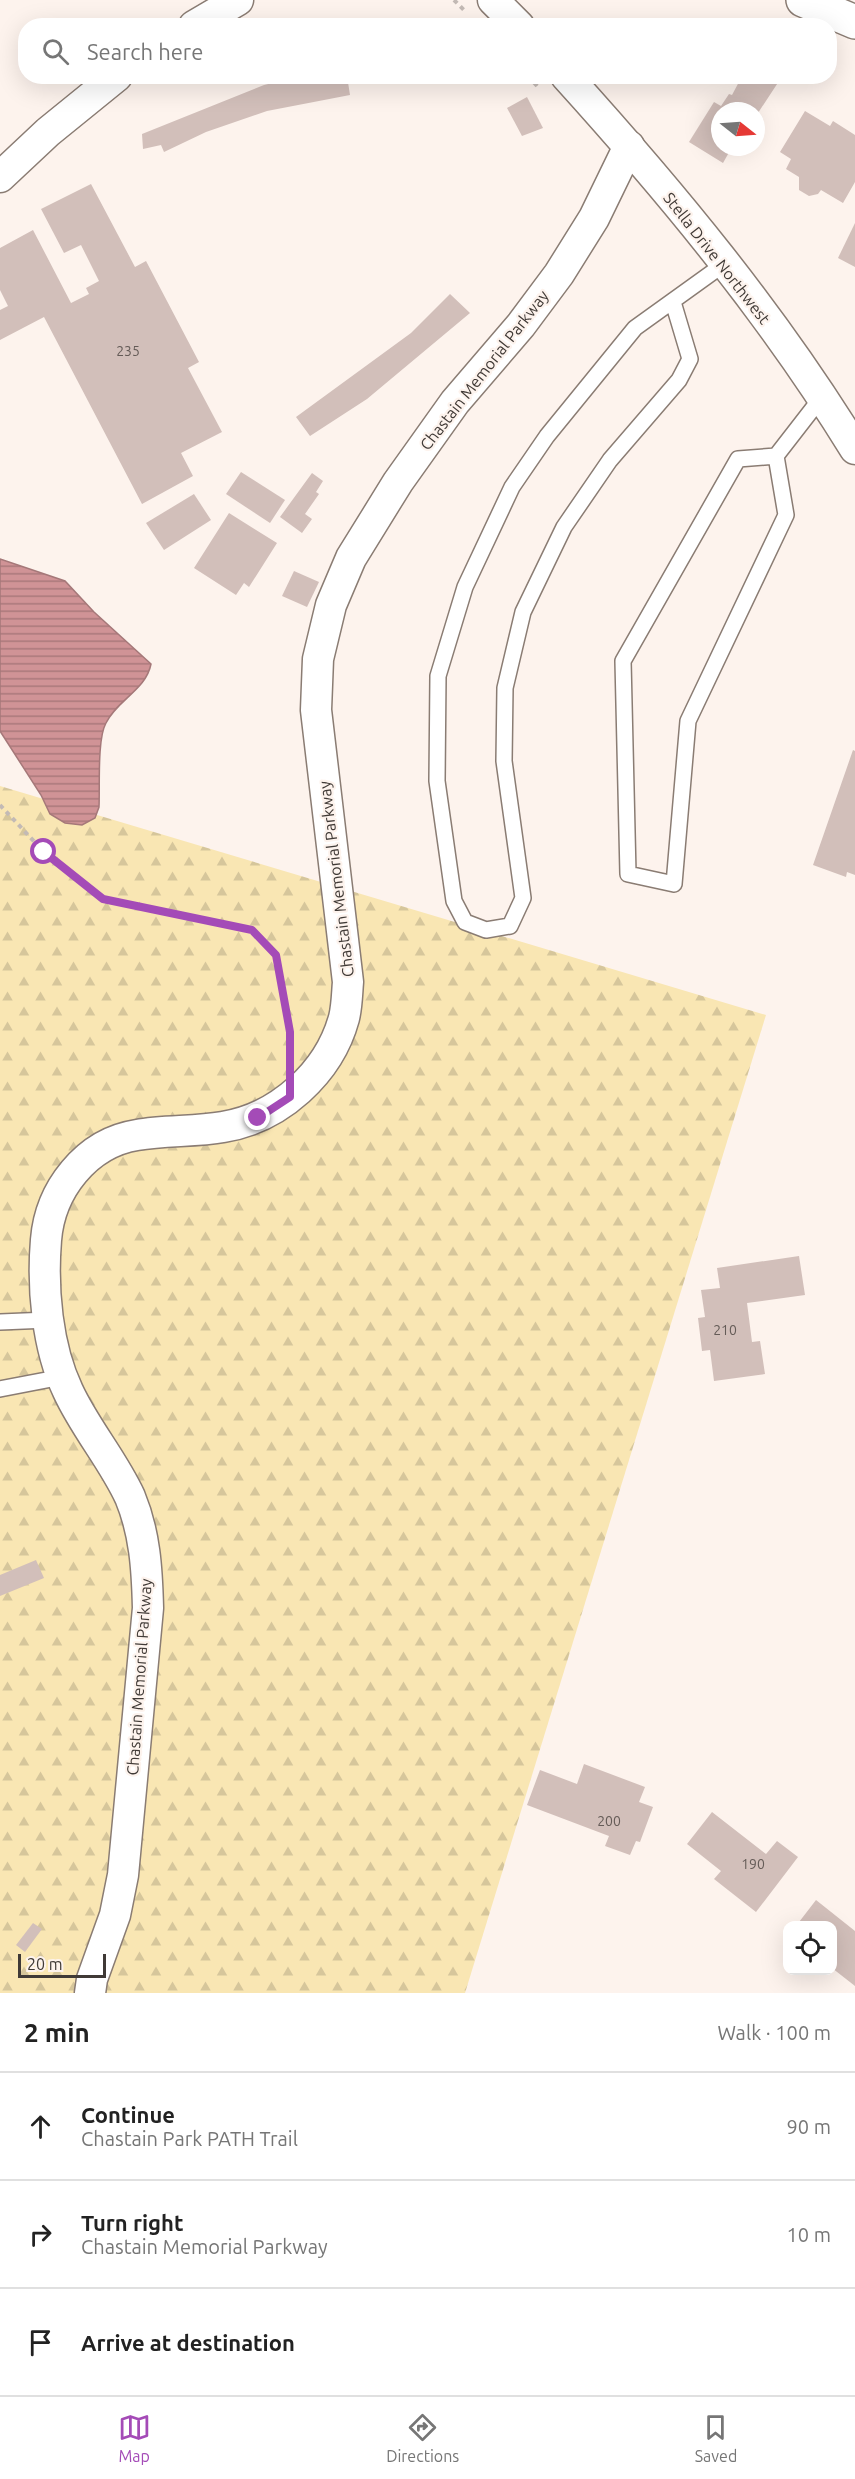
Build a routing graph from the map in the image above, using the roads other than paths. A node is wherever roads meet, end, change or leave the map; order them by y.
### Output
1 (238, 0) edge
2 (494, 0) edge
3 (803, 0) edge
4 (208, 18) edge
5 (511, 18) edge
6 (855, 22) edge
7 (107, 84) edge
8 (573, 84) edge
9 (629, 147) junction
10 (0, 177) edge
11 (724, 264) junction
12 (673, 302) junction
13 (821, 398) junction
14 (855, 448) edge
15 (776, 456) junction
16 (48, 1320) junction
17 (0, 1322) edge
18 (62, 1377) junction
19 (0, 1389) edge
20 (90, 1993) edge

1 - 4 street
2 - 5 street
3 - 6 street
7 - 10 street
8 - 9 street, Stella Drive Northwest
9 - 11 street, Stella Drive Northwest
9 - 16 street, Chastain Memorial Parkway
11 - 12 lane
11 - 13 street, Stella Drive Northwest
12 - 12 lane
13 - 14 street, Stella Drive Northwest
13 - 15 lane
15 - 15 lane
16 - 17 lane
16 - 18 street, Chastain Memorial Parkway
18 - 19 lane
18 - 20 street, Chastain Memorial Parkway

